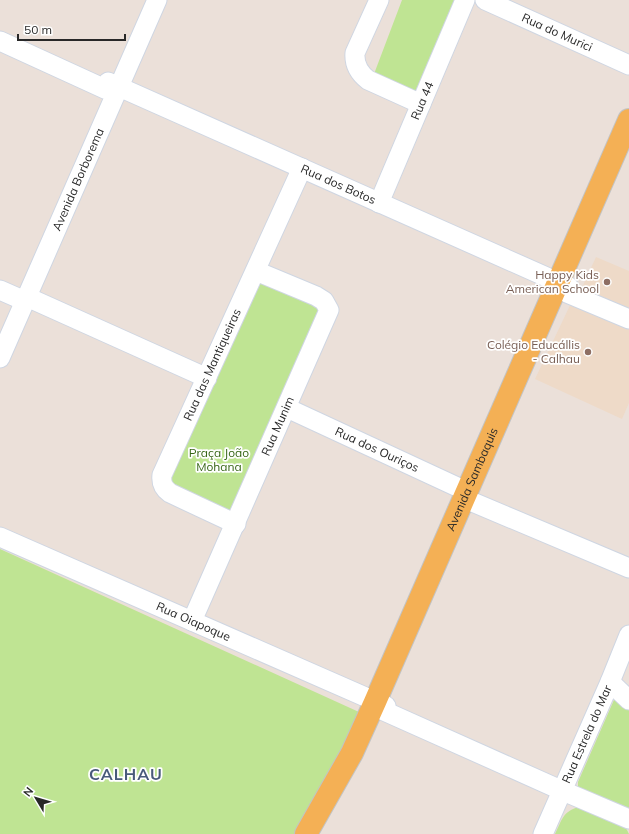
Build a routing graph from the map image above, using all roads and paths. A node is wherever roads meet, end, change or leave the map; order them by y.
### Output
1 (144, 0) edge
2 (157, 0) edge
3 (379, 0) edge
4 (465, 0) edge
5 (485, 0) edge
6 (0, 41) edge
7 (629, 65) edge
8 (111, 86) junction
9 (421, 104) junction
10 (629, 120) edge
11 (629, 148) edge
12 (302, 168) junction
13 (380, 203) junction
14 (256, 271) junction
15 (565, 288) junction
16 (17, 296) edge
17 (629, 319) edge
18 (0, 330) edge
19 (0, 358) edge
20 (207, 378) junction
21 (287, 408) junction
22 (468, 497) junction
23 (236, 524) junction
24 (0, 537) edge
25 (629, 568) edge
26 (192, 621) junction
27 (629, 635) edge
28 (610, 682) junction
29 (629, 700) edge
30 (382, 706) junction
31 (562, 791) junction
32 (629, 819) edge
33 (306, 834) edge
34 (317, 834) edge
35 (543, 834) edge

1 - 8 street, Avenida Borborema
2 - 8 street, Avenida Borborema
3 - 9 street
4 - 9 street, Rua 44
5 - 7 street, Rua do Murici
6 - 8 street, Rua dos Botos
8 - 12 street, Rua dos Botos
8 - 16 street, Avenida Borborema
9 - 13 street, Rua 44
10 - 15 main road, Avenida Sambaquis
11 - 15 main road, Avenida Sambaquis
12 - 13 street, Rua dos Botos
12 - 14 street, Rua das Mantiqueiras
13 - 15 street, Rua dos Botos
14 - 20 street, Rua das Mantiqueiras
14 - 21 street, Rua Munim
15 - 17 street, Rua dos Botos
15 - 22 main road, Avenida Sambaquis
16 - 18 street, Avenida Borborema
16 - 19 street, Avenida Borborema
16 - 20 street
20 - 23 street, Rua das Mantiqueiras
21 - 22 street, Rua dos Ouriços
21 - 23 street, Rua Munim
22 - 25 street, Rua dos Ouriços
22 - 30 main road, Avenida Sambaquis
23 - 26 street, Rua Munim
24 - 26 street, Rua Oiapoque
26 - 30 street, Rua Oiapoque
27 - 28 street, Rua Estrela do Mar
28 - 29 street
28 - 31 street, Rua Estrela do Mar
30 - 31 street, Rua Oiapoque
30 - 33 main road, Avenida Sambaquis
30 - 34 main road, Avenida Sambaquis
31 - 32 street
31 - 35 street, Rua Estrela do Mar

